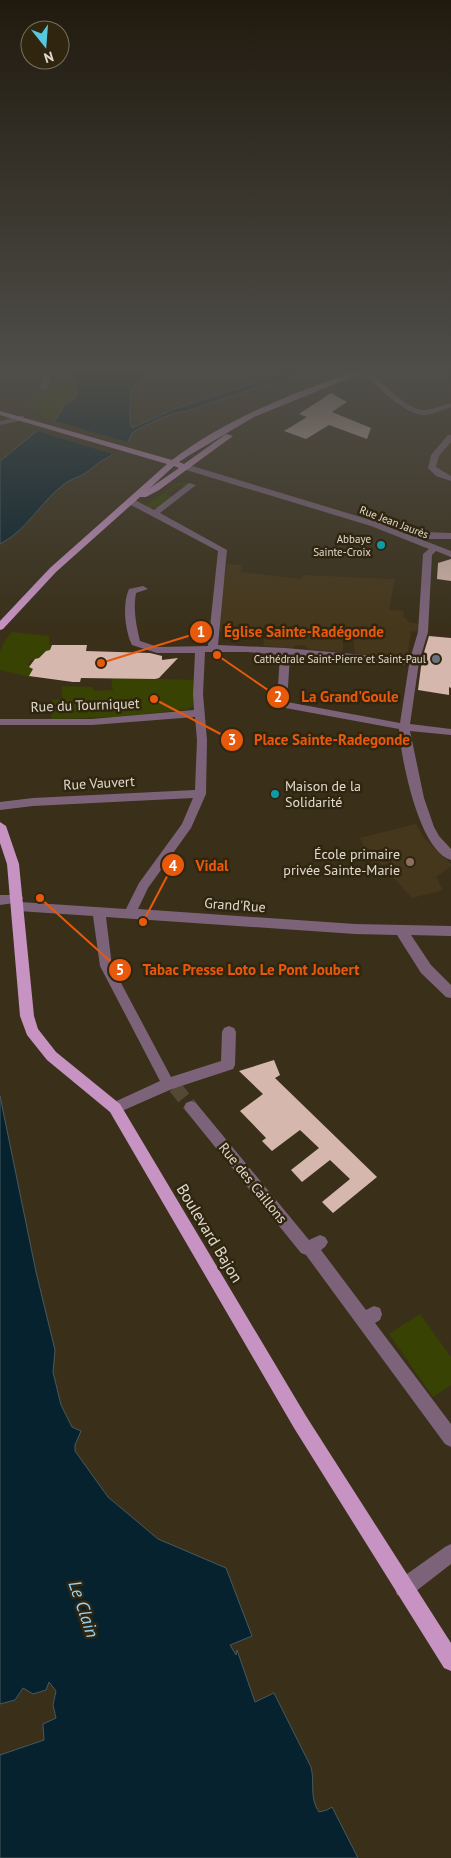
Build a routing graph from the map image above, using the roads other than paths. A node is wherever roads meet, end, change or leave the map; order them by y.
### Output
1 (144, 455) edge
2 (186, 455) edge
3 (202, 455) edge
4 (435, 455) edge
5 (173, 463) junction
6 (186, 467) junction
7 (451, 480) edge
8 (192, 485) dead end
9 (133, 501) junction
10 (155, 514) junction
11 (451, 536) edge
12 (409, 539) junction
13 (434, 548) junction
14 (451, 554) edge
15 (143, 589) dead end
16 (0, 627) edge
17 (213, 648) junction
18 (200, 650) junction
19 (285, 651) junction
20 (414, 662) junction
21 (200, 713) junction
22 (0, 722) edge
23 (404, 728) junction
24 (451, 732) edge
25 (200, 794) junction
26 (0, 806) edge
27 (0, 826) edge
28 (451, 856) edge
29 (0, 900) edge
30 (17, 902) junction
31 (99, 912) junction
32 (130, 913) junction
33 (402, 930) junction
34 (451, 931) edge
35 (451, 993) edge
36 (230, 1032) dead end
37 (172, 1085) junction
38 (191, 1107) tunnel mouth
39 (116, 1108) junction
40 (451, 1438) edge
41 (451, 1553) edge
42 (404, 1588) junction
43 (451, 1661) edge

1 - 5 main road
2 - 5 main road
3 - 6 main road
4 - 7 street
5 - 6 main road
5 - 9 main road
6 - 9 main road
6 - 12 street, Rue Jean Jaurès
8 - 10 street
9 - 10 street
9 - 16 main road
10 - 17 street
11 - 12 street
12 - 13 street, Rue Jean Jaurès
13 - 14 street, Rue Jean Jaurès
13 - 20 street
15 - 18 street
17 - 18 street
17 - 19 street
18 - 21 street
19 - 20 street
19 - 23 street
20 - 23 street
21 - 22 street, Rue du Tourniquet
21 - 25 street
23 - 24 street
23 - 28 street
25 - 26 street, Rue Vauvert
25 - 32 street
27 - 30 main road, Boulevard Bajon
29 - 30 street, Grand'Rue
30 - 31 street, Grand'Rue
30 - 39 main road, Boulevard Bajon
31 - 32 street, Grand'Rue
31 - 37 street
32 - 33 street, Grand'Rue
33 - 34 street, Grand'Rue
33 - 35 street
36 - 37 street
37 - 39 street
38 - 40 street, Rue des Caillons
39 - 42 main road, Boulevard Bajon
41 - 42 street
42 - 43 main road, Boulevard Bajon

